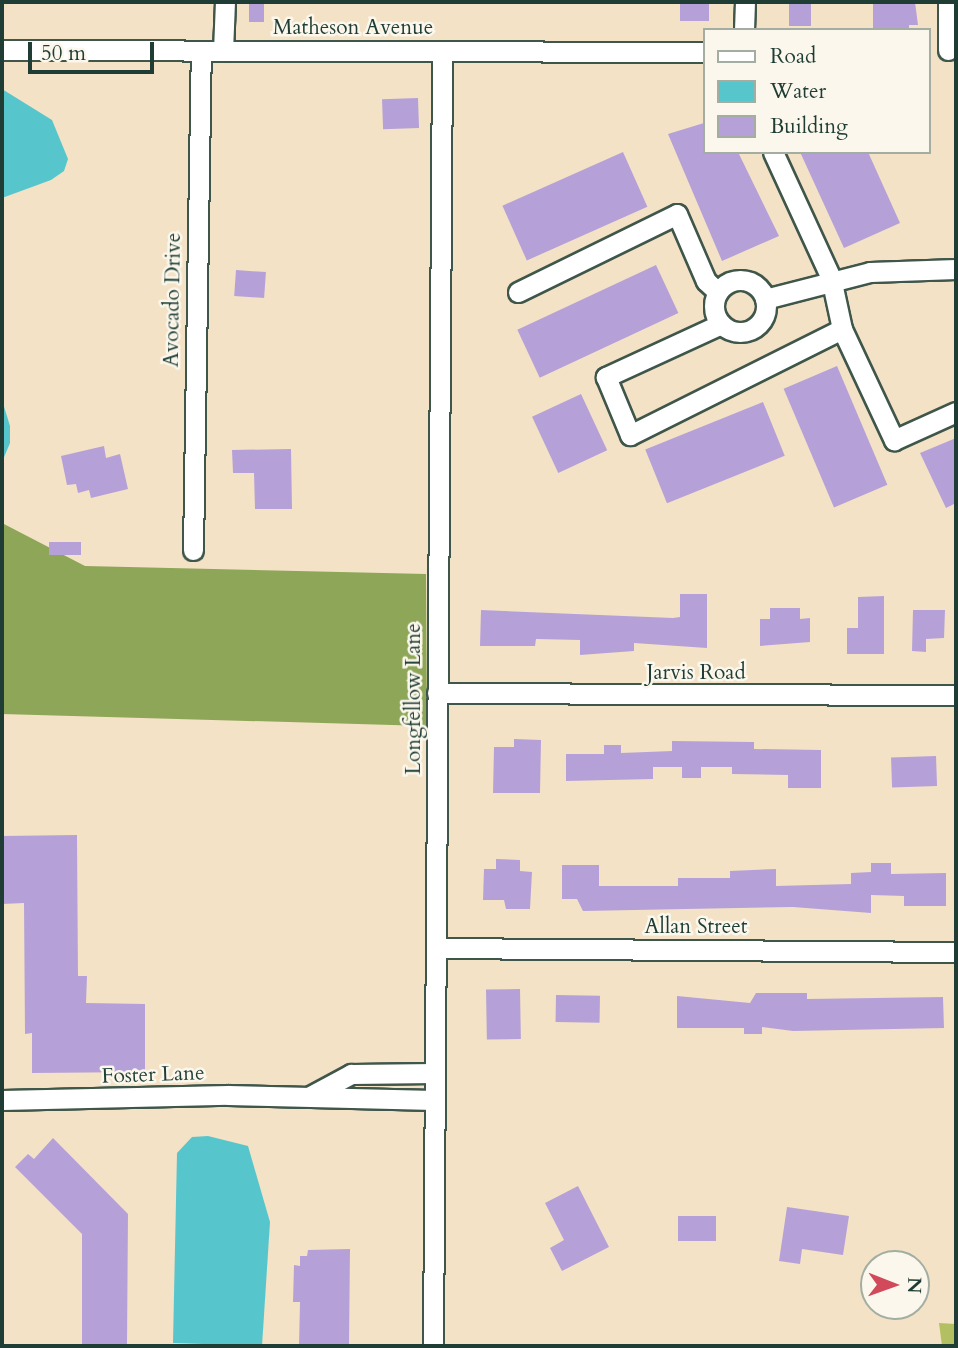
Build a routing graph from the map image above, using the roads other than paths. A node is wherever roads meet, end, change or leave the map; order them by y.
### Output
1 (225, 2) edge
2 (745, 2) edge
3 (948, 2) edge
4 (744, 28) edge
5 (4, 50) edge
6 (201, 51) junction
7 (223, 51) junction
8 (442, 51) junction
9 (944, 51) edge
10 (702, 52) edge
11 (774, 154) edge
12 (956, 269) edge
13 (831, 278) junction
14 (518, 292) dead end
15 (718, 292) junction
16 (765, 299) junction
17 (721, 324) junction
18 (842, 329) junction
19 (956, 412) edge
20 (193, 551) dead end
21 (437, 692) junction
22 (956, 695) edge
23 (436, 948) junction
24 (956, 952) edge
25 (435, 1073) junction
26 (306, 1098) junction
27 (2, 1100) edge
28 (434, 1100) junction
29 (433, 1346) edge

1 - 7 street
2 - 4 street
3 - 9 street
5 - 6 street, Matheson Avenue
6 - 7 street, Matheson Avenue
6 - 20 street, Avocado Drive
7 - 8 street, Matheson Avenue
8 - 10 street, Matheson Avenue
8 - 21 street, Longfellow Lane
11 - 13 street
12 - 13 street
13 - 16 street
13 - 18 street
14 - 15 street
15 - 16 street
15 - 17 street
16 - 17 street
17 - 18 street
18 - 19 street
21 - 22 street, Jarvis Road
21 - 23 street, Longfellow Lane
23 - 24 street, Allan Street
23 - 25 street, Longfellow Lane
25 - 26 street, Foster Lane
25 - 28 street, Longfellow Lane
26 - 27 street, Foster Lane
26 - 28 street, Foster Lane
28 - 29 street, Longfellow Lane

